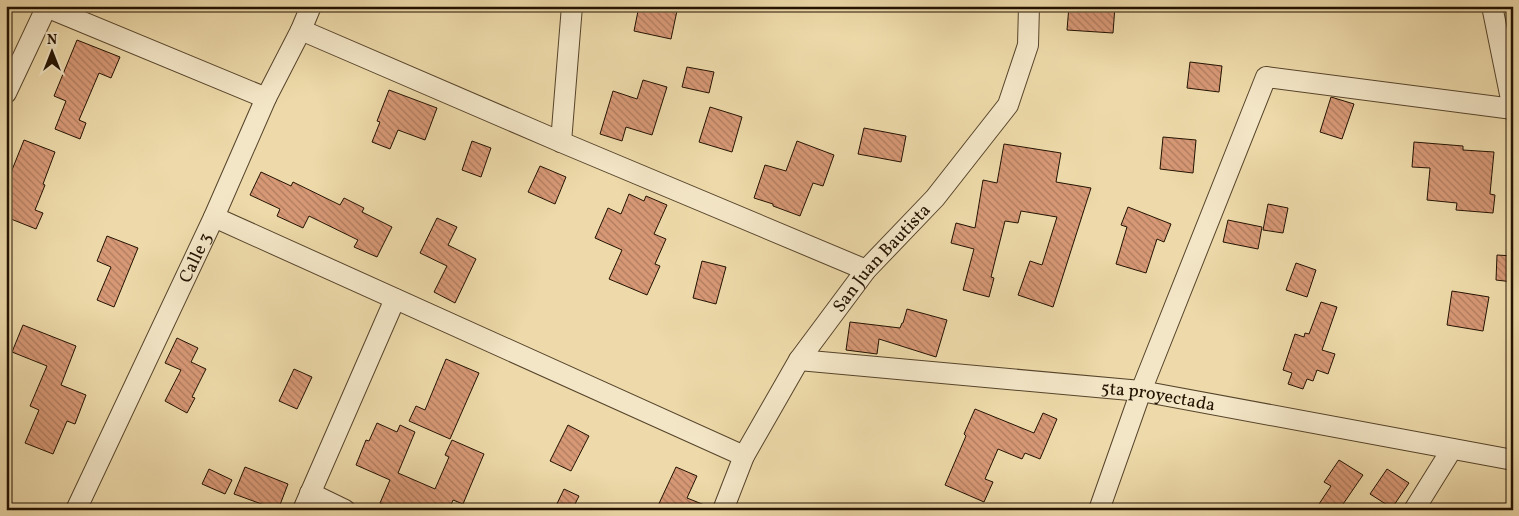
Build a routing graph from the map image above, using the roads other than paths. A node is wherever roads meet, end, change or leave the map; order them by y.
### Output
1 (311, 6) edge
2 (572, 6) edge
3 (1029, 6) edge
4 (1492, 6) edge
5 (46, 7) edge
6 (301, 30) junction
7 (6, 93) edge
8 (266, 98) junction
9 (1513, 109) edge
10 (561, 142) junction
11 (214, 217) junction
12 (866, 270) junction
13 (395, 299) junction
14 (799, 360) junction
15 (1141, 391) junction
16 (1452, 449) junction
17 (744, 456) junction
18 (1513, 460) edge
19 (307, 501) edge
20 (76, 510) edge
21 (345, 510) edge
22 (723, 510) edge
23 (1099, 510) edge
24 (1414, 510) edge

1 - 6 street, Calle 3
2 - 10 street
3 - 12 street, San Juan Bautista
4 - 9 street
5 - 7 street
5 - 8 street
6 - 8 street, Calle 3
6 - 10 street
8 - 11 street, Calle 3
9 - 15 street
10 - 12 street
11 - 13 street
11 - 20 street, Calle 3
12 - 14 street, San Juan Bautista
13 - 17 street
13 - 19 street
14 - 15 street, 5ta proyectada
14 - 17 street, San Juan Bautista
15 - 16 street, 5ta proyectada
15 - 23 street
16 - 18 street, 5ta proyectada
16 - 24 street
17 - 22 street, San Juan Bautista
19 - 21 street

